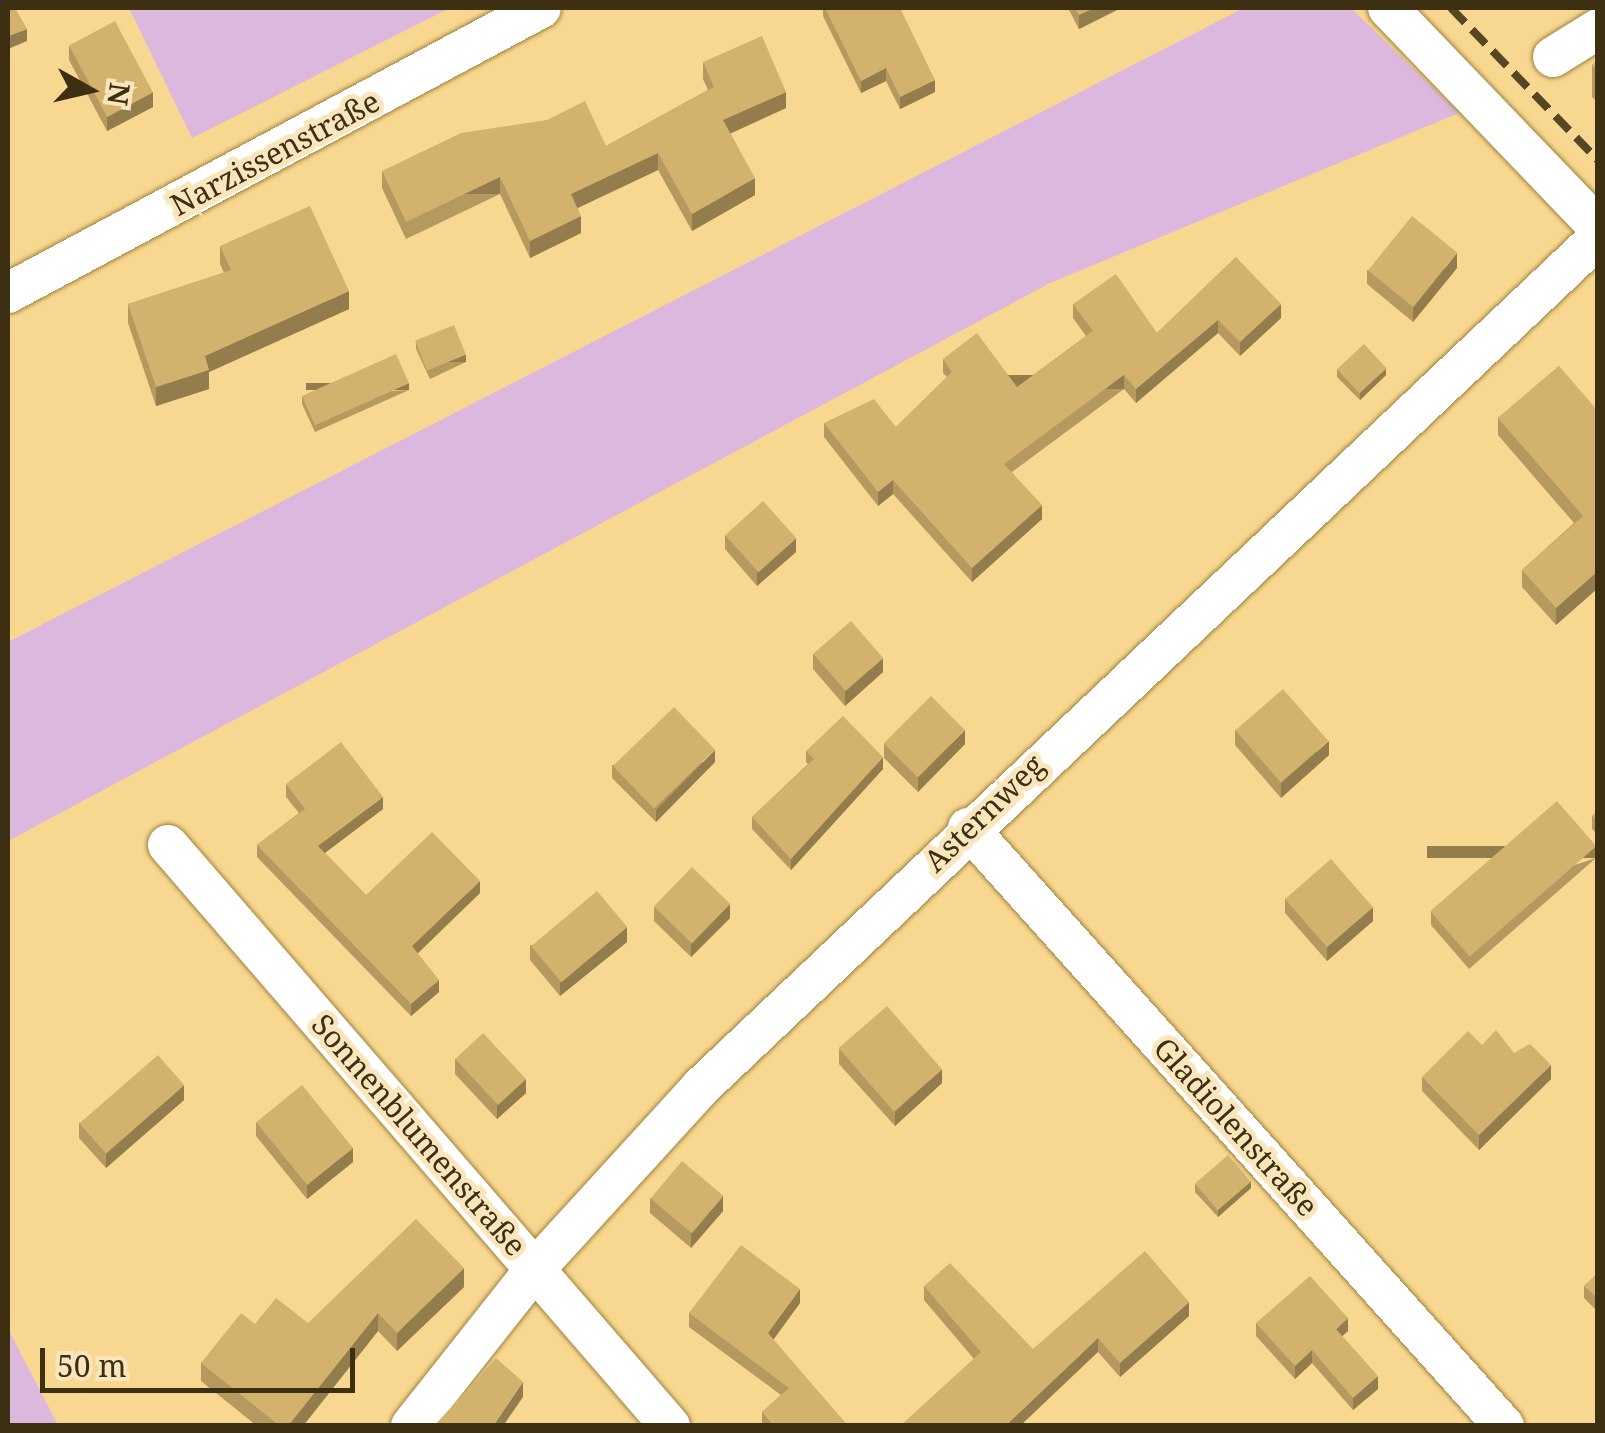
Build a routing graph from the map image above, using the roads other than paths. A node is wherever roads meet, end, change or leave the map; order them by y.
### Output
1 (541, 8) edge
2 (1388, 8) edge
3 (1598, 28) edge
4 (1553, 57) dead end
5 (1598, 227) edge
6 (1598, 238) edge
7 (8, 293) edge
8 (968, 828) junction
9 (168, 845) dead end
10 (535, 1269) junction
11 (411, 1426) edge
12 (670, 1426) edge
13 (1504, 1426) edge

1 - 7 street, Narzissenstraße
2 - 5 street
3 - 4 street
6 - 8 street, Asternweg
8 - 10 street, Asternweg
8 - 13 street, Gladiolenstraße
9 - 10 street, Sonnenblumenstraße
10 - 11 street, Asternweg
10 - 12 street, Sonnenblumenstraße

